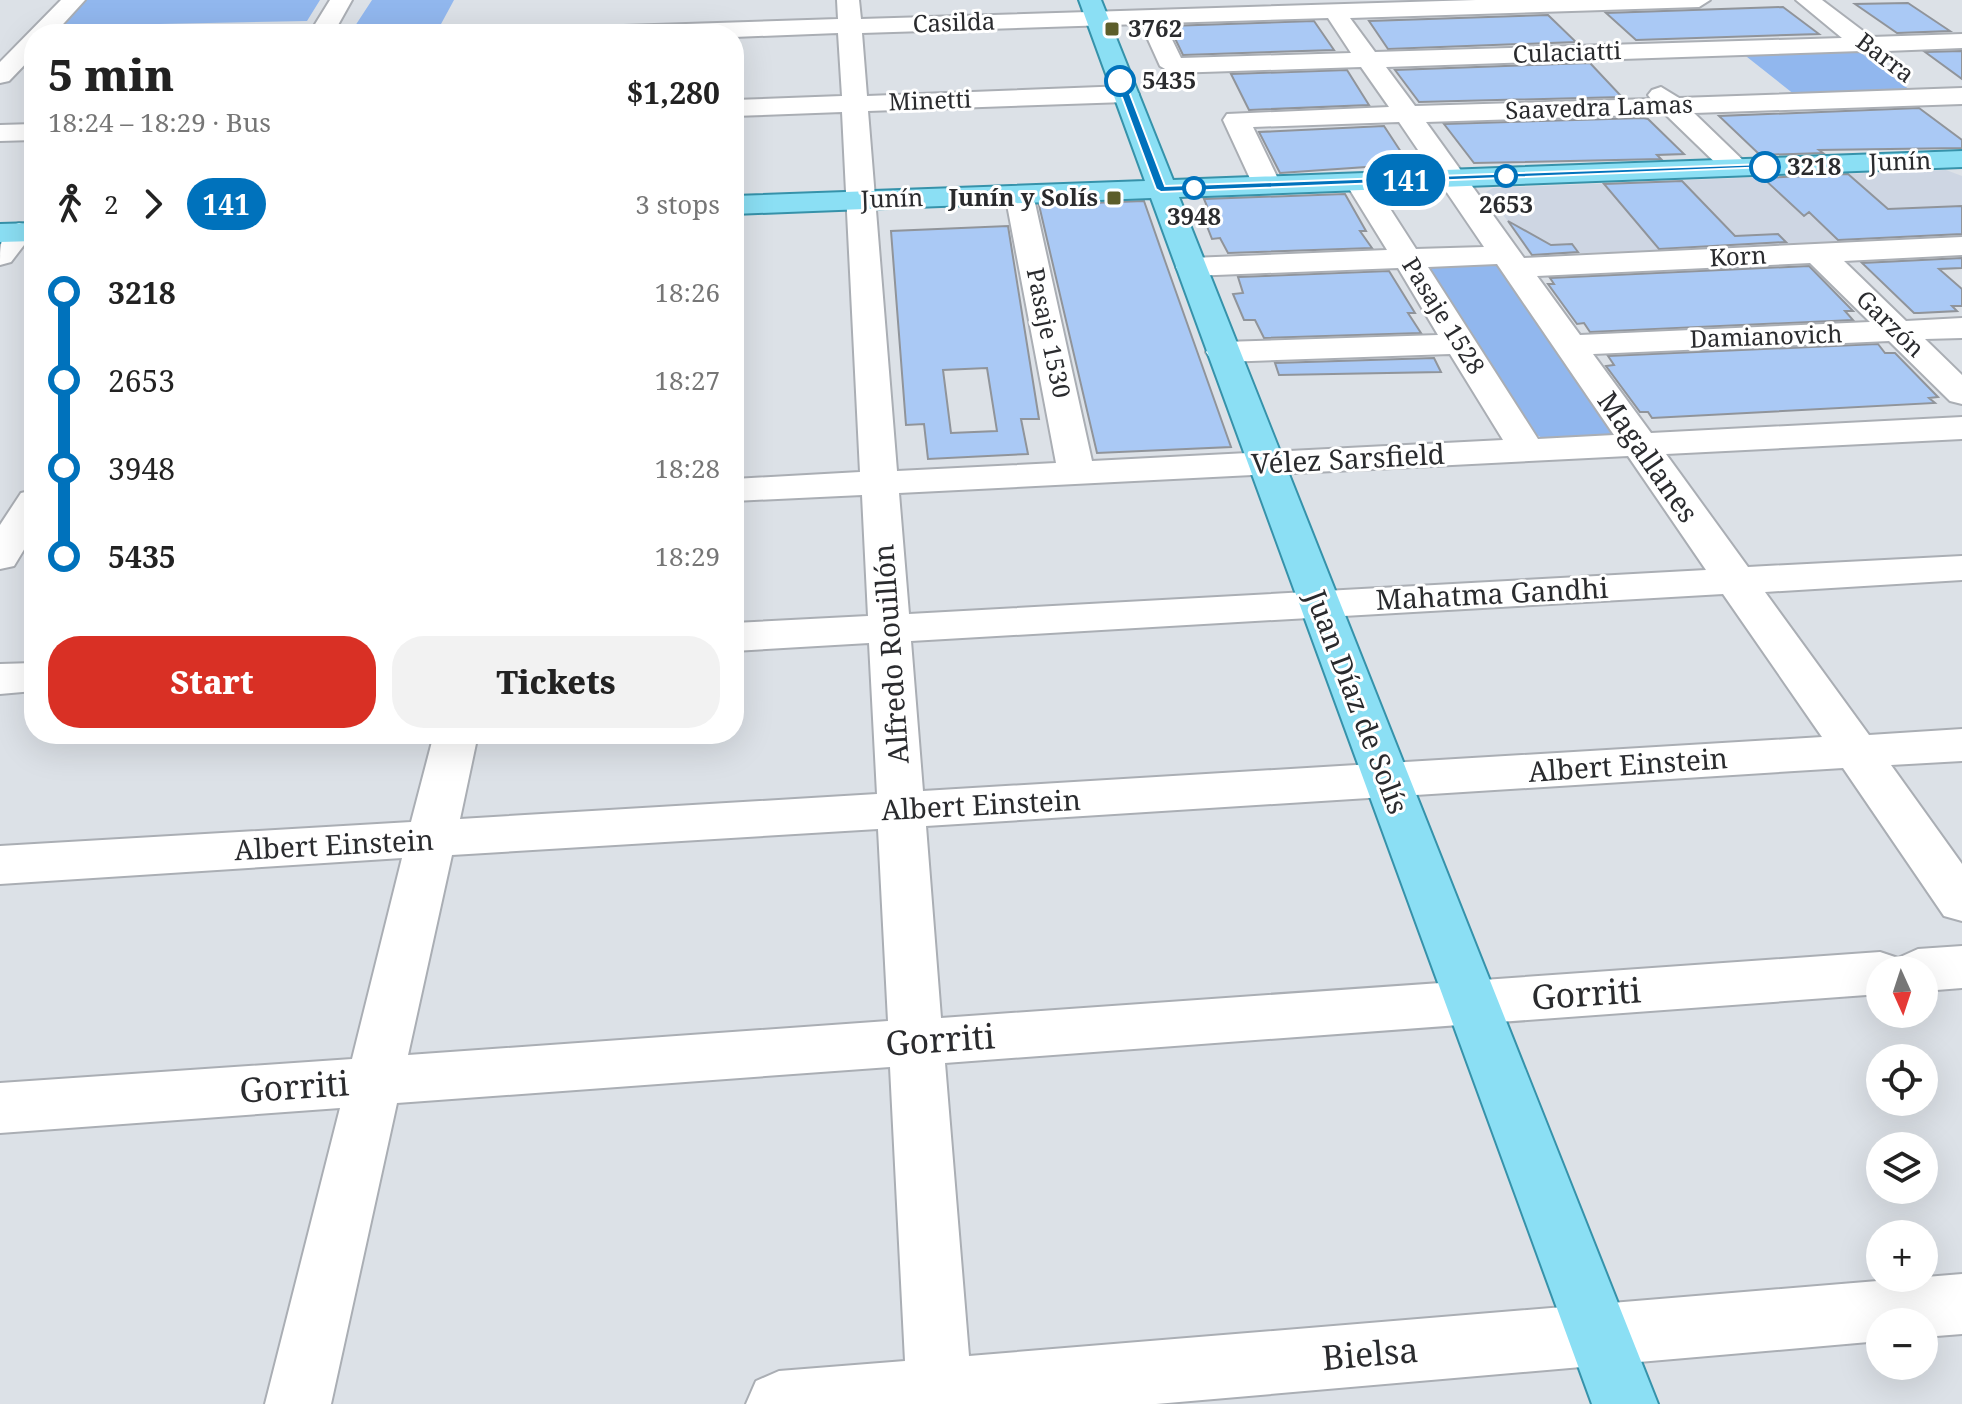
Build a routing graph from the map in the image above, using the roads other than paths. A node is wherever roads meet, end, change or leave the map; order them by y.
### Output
1 (74, 0) edge
2 (341, 0) edge
3 (1699, 0) edge
4 (1807, 0) edge
5 (1563, 2) edge
6 (1337, 8) edge
7 (1093, 9) edge
8 (848, 13) edge
9 (1149, 17) junction
10 (49, 24) edge
11 (327, 24) edge
12 (659, 24) edge
13 (1962, 41) edge
14 (1866, 44) junction
15 (24, 49) edge
16 (1615, 52) junction
17 (1368, 59) junction
18 (0, 76) edge
19 (1126, 94) junction
20 (1949, 96) edge
21 (854, 104) junction
22 (1672, 105) junction
23 (744, 108) edge
24 (1406, 114) junction
25 (1962, 116) edge
26 (24, 132) edge
27 (0, 133) edge
28 (1962, 159) edge
29 (1737, 168) junction
30 (1451, 178) junction
31 (1359, 182) junction
32 (1267, 185) junction
33 (1161, 189) junction
34 (1019, 194) junction
35 (861, 200) junction
36 (744, 205) edge
37 (18, 232) edge
38 (1962, 246) edge
39 (1818, 253) junction
40 (0, 256) edge
41 (1407, 259) junction
42 (1510, 261) junction
43 (1191, 267) junction
44 (1962, 328) edge
45 (1897, 331) junction
46 (1460, 344) junction
47 (1569, 345) junction
48 (1223, 352) junction
49 (1962, 394) edge
50 (1962, 428) edge
51 (1639, 444) junction
52 (1527, 450) junction
53 (1266, 463) junction
54 (1076, 473) junction
55 (880, 483) junction
56 (744, 490) edge
57 (1962, 568) edge
58 (1735, 581) junction
59 (1320, 604) junction
60 (889, 628) junction
61 (744, 636) edge
62 (24, 678) edge
63 (0, 679) edge
64 (454, 744) edge
65 (1962, 745) edge
66 (1856, 751) junction
67 (1387, 780) junction
68 (901, 810) junction
69 (433, 839) junction
70 (0, 865) edge
71 (1962, 902) edge
72 (1962, 967) edge
73 (1938, 969) edge
74 (1866, 974) edge
75 (1472, 1002) junction
76 (917, 1042) junction
77 (375, 1081) junction
78 (0, 1108) edge
79 (1962, 1304) edge
80 (1599, 1334) junction
81 (940, 1397) edge
82 (298, 1404) edge
83 (779, 1404) edge
84 (1625, 1404) edge

1 - 10 street
2 - 11 street
3 - 5 street, Casilda
4 - 14 street, Barra
5 - 6 street, Casilda
5 - 16 street
6 - 9 street, Casilda
6 - 17 street, Magallanes
7 - 8 street, Casilda
7 - 9 street, Casilda
7 - 19 main road, Juan Díaz de Solís
8 - 12 street, Casilda
8 - 21 street, Alfredo Rouillón
9 - 17 street, Culaciatti
13 - 14 street, Culaciatti
14 - 16 street, Culaciatti
14 - 20 street, Barra
15 - 18 street
16 - 17 street, Culaciatti
16 - 22 street
17 - 24 street, Magallanes
19 - 21 street, Minetti
19 - 33 main road, Juan Díaz de Solís
20 - 22 street, Saavedra Lamas
20 - 25 street, Barra
21 - 23 street, Minetti
21 - 35 street, Alfredo Rouillón
22 - 24 street, Saavedra Lamas
22 - 29 street
24 - 30 street, Magallanes
24 - 32 street, Saavedra Lamas
26 - 27 street
28 - 29 main road, Junín
29 - 30 main road, Junín
30 - 31 main road, Junín
30 - 42 street, Magallanes
31 - 32 main road, Junín
31 - 41 street, Pasaje 1528
32 - 33 main road, Junín
33 - 34 main road, Junín
33 - 43 main road, Juan Díaz de Solís
34 - 35 main road, Junín
34 - 54 street, Pasaje 1530
35 - 36 main road, Junín
35 - 55 street, Alfredo Rouillón
37 - 40 street
38 - 39 street, Korn
39 - 42 street, Korn
39 - 45 street, Garzón
41 - 42 street, Korn
41 - 43 street, Korn
41 - 46 street, Pasaje 1528
42 - 47 street, Magallanes
43 - 48 main road, Juan Díaz de Solís
44 - 45 street, Damianovich
45 - 47 street, Damianovich
45 - 49 street, Garzón
46 - 48 street
46 - 52 street, Pasaje 1528
47 - 51 street, Magallanes
48 - 53 main road, Juan Díaz de Solís
50 - 51 street, Vélez Sarsfield
51 - 52 street, Vélez Sarsfield
51 - 58 street, Magallanes
52 - 53 street, Vélez Sarsfield
53 - 54 street, Vélez Sarsfield
53 - 59 main road, Juan Díaz de Solís
54 - 55 street, Vélez Sarsfield
55 - 56 street, Vélez Sarsfield
55 - 60 street, Alfredo Rouillón
57 - 58 street, Mahatma Gandhi
58 - 59 street, Mahatma Gandhi
58 - 66 street, Magallanes
59 - 60 street, Mahatma Gandhi
59 - 67 main road, Juan Díaz de Solís
60 - 61 street, Mahatma Gandhi
60 - 68 street, Alfredo Rouillón
62 - 63 street
64 - 69 street
65 - 66 street, Albert Einstein
66 - 67 street, Albert Einstein
66 - 71 street, Magallanes
67 - 68 street, Albert Einstein
67 - 75 main road, Juan Díaz de Solís
68 - 69 street, Albert Einstein
68 - 76 street, Alfredo Rouillón
69 - 70 street, Albert Einstein
69 - 77 street
72 - 73 street
74 - 75 street, Gorriti
75 - 76 street, Gorriti
75 - 80 main road, Juan Díaz de Solís
76 - 77 street, Gorriti
76 - 81 street, Alfredo Rouillón
77 - 78 street, Gorriti
77 - 82 street
79 - 80 street, Bielsa
80 - 81 street, Bielsa
80 - 84 main road, Juan Díaz de Solís
81 - 83 street, Bielsa

